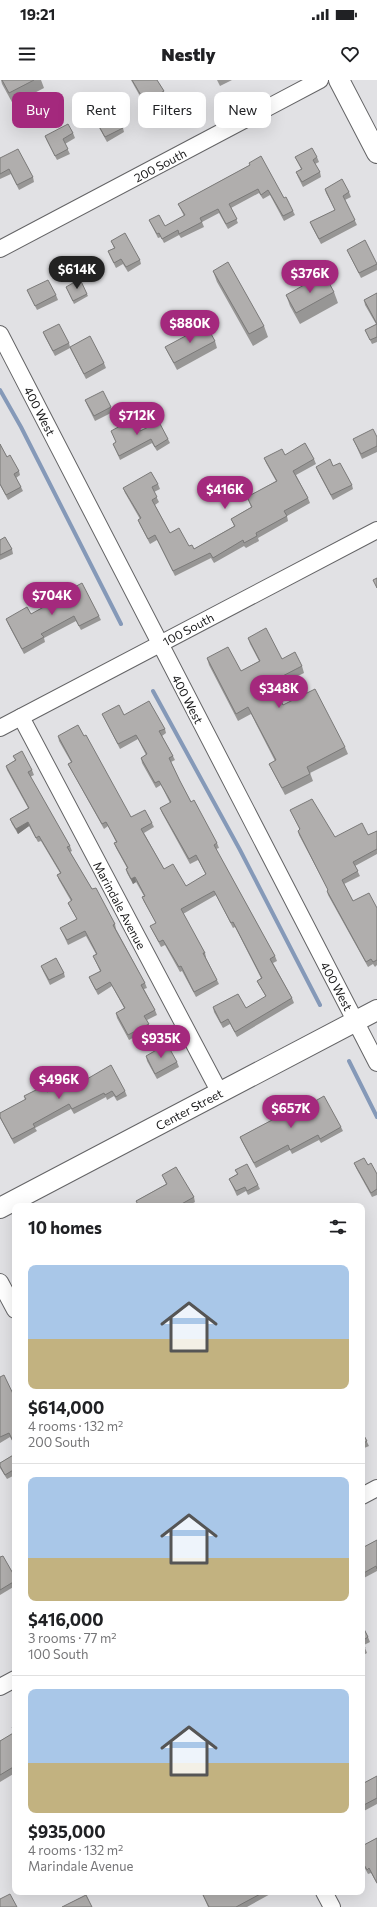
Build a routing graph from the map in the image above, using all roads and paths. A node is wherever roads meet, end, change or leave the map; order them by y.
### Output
1 (320, 80) edge
2 (339, 80) edge
3 (377, 153) edge
4 (0, 249) edge
5 (0, 334) edge
6 (377, 530) edge
7 (160, 644) junction
8 (21, 717) junction
9 (0, 728) edge
10 (377, 1010) edge
11 (355, 1021) junction
12 (377, 1063) edge
13 (220, 1093) junction
14 (0, 1208) edge
15 (0, 1282) edge
16 (12, 1304) edge
17 (377, 1488) edge
18 (365, 1494) edge
19 (12, 1681) edge
20 (0, 1687) edge
21 (326, 1895) edge
22 (332, 1907) edge

1 - 4 street, 200 South
2 - 3 street
5 - 7 street, 400 West
6 - 7 street, 100 South
7 - 8 street, 100 South
7 - 11 street, 400 West
8 - 9 street, 100 South
8 - 13 street, Marindale Avenue
10 - 11 street, Center Street
11 - 12 street, 400 West
11 - 13 street, Center Street
13 - 14 street, Center Street
15 - 16 street
17 - 18 street
19 - 20 street
21 - 22 street

